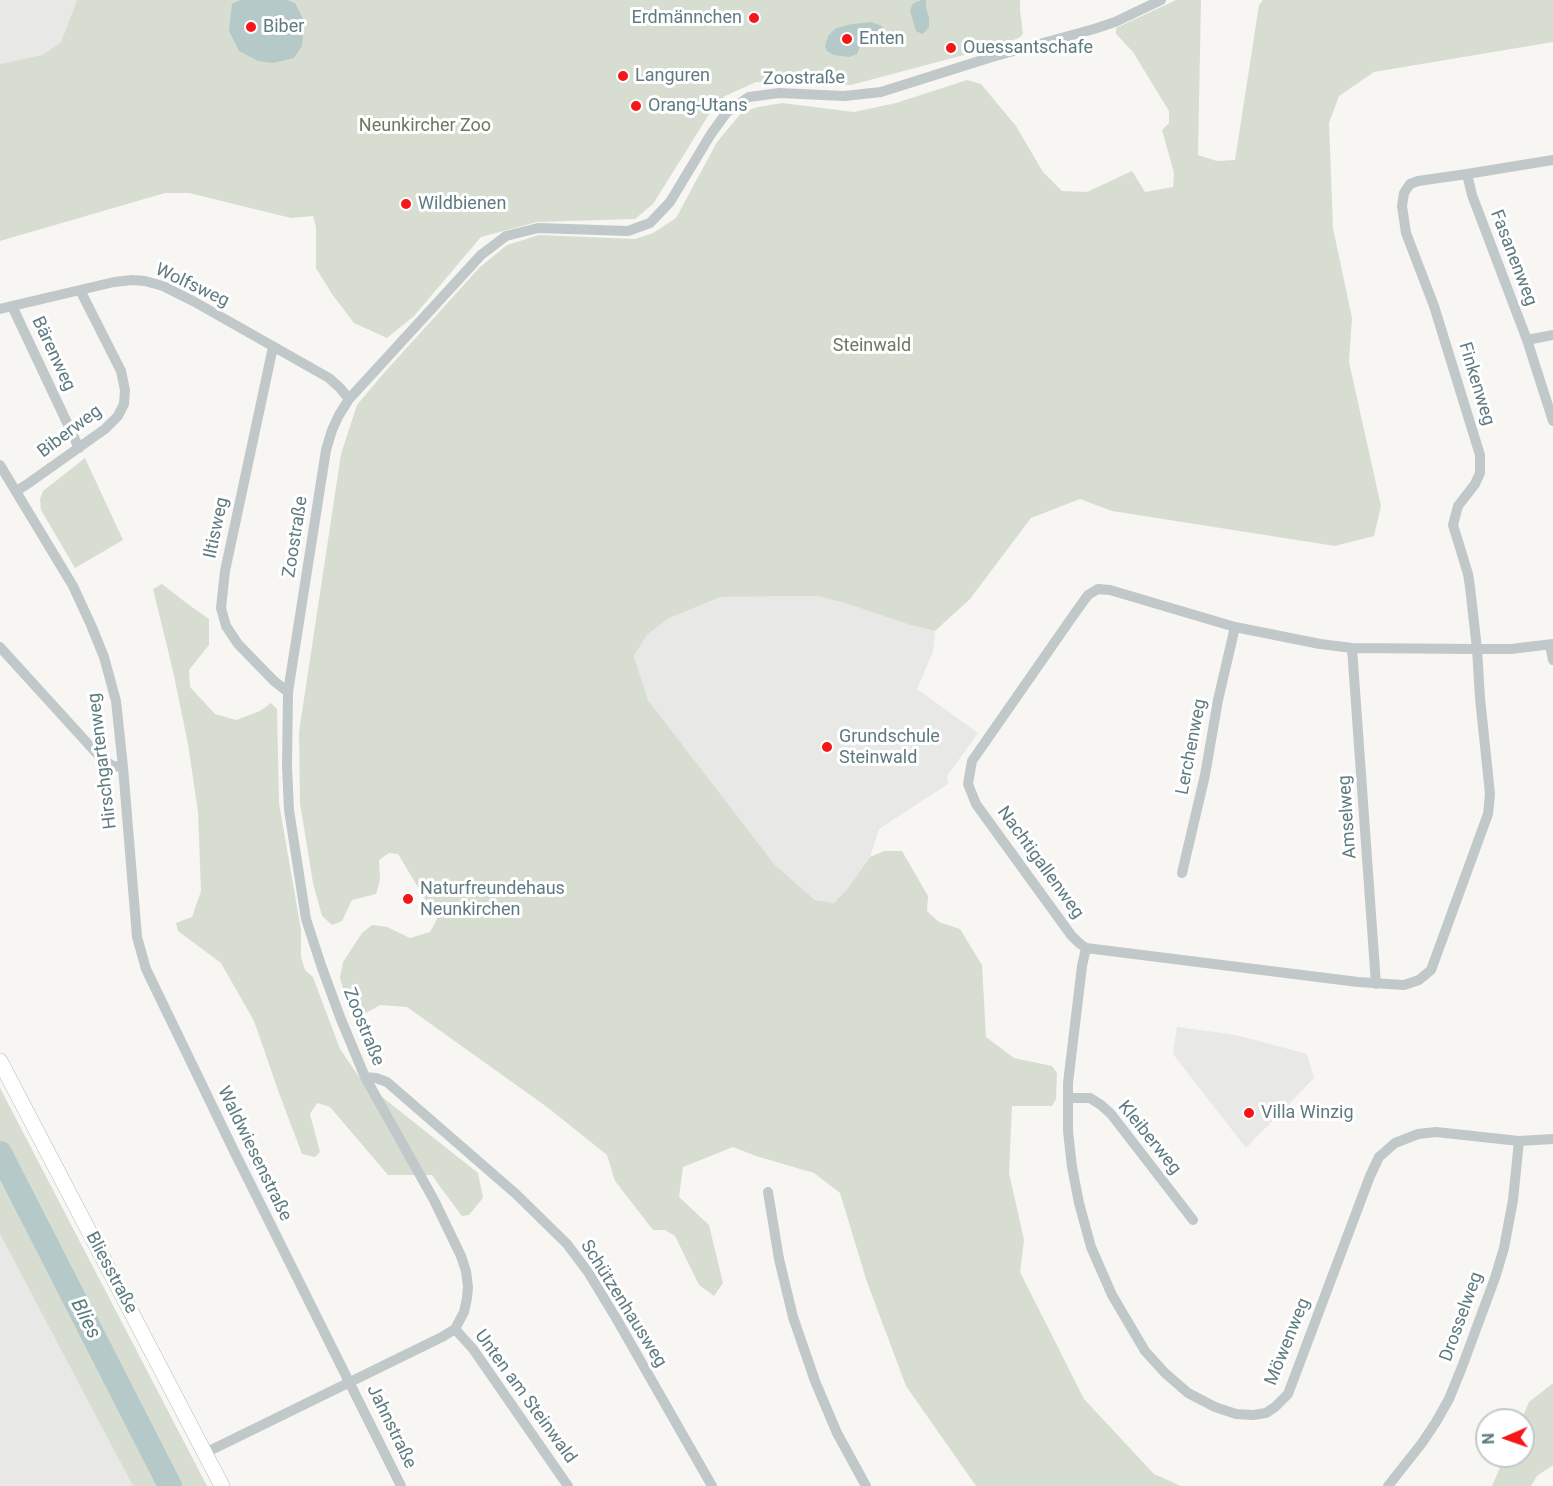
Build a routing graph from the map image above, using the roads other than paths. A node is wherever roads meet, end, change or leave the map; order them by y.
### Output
1 (1161, 0) edge
2 (1553, 160) edge
3 (1467, 174) junction
4 (80, 290) junction
5 (12, 306) junction
6 (0, 309) edge
7 (1553, 335) edge
8 (1527, 340) junction
9 (273, 347) junction
10 (349, 399) junction
11 (1553, 421) edge
12 (79, 448) junction
13 (0, 465) edge
14 (16, 491) junction
15 (1234, 627) junction
16 (1551, 645) edge
17 (0, 647) edge
18 (1352, 648) junction
19 (1477, 650) junction
20 (1553, 660) edge
21 (288, 692) junction
22 (123, 767) junction
23 (1182, 873) dead end
24 (137, 937) joint
25 (1086, 948) junction
26 (1376, 984) junction
27 (0, 1061) edge
28 (365, 1077) junction
29 (1068, 1098) junction
30 (1553, 1139) edge
31 (1519, 1141) junction
32 (768, 1192) dead end
33 (1193, 1220) dead end
34 (455, 1329) junction
35 (350, 1382) junction
36 (205, 1453) junction
37 (222, 1486) edge
38 (401, 1486) edge
39 (568, 1486) edge
40 (712, 1486) edge
41 (866, 1486) edge
42 (1388, 1486) edge

1 - 10 street, Zoostraße
2 - 3 street
3 - 8 street, Fasanenweg
3 - 19 street, Finkenweg
4 - 5 street, Wolfsweg
4 - 9 street, Wolfsweg
4 - 12 street, Biberweg
5 - 6 street, Wolfsweg
5 - 12 street, Bärenweg
7 - 8 street
8 - 11 street, Fasanenweg
9 - 10 street, Wolfsweg
9 - 21 street, Iltisweg
10 - 21 street, Zoostraße
12 - 14 street, Biberweg
13 - 14 street, Hirschgartenweg
14 - 22 street, Hirschgartenweg
15 - 18 street, Nachtigallenweg
15 - 23 street, Lerchenweg
15 - 25 street, Nachtigallenweg
16 - 19 street, Nachtigallenweg
16 - 20 street
17 - 22 street
18 - 19 street, Nachtigallenweg
18 - 26 street, Amselweg
19 - 26 street
21 - 28 street, Zoostraße
22 - 24 street, Hirschgartenweg
24 - 35 street, Waldwiesenstraße
25 - 26 street
25 - 29 street, Möwenweg
27 - 36 main road, Bliesstraße
28 - 34 street, Zoostraße
28 - 40 street, Schützenhausweg
29 - 31 street, Möwenweg
29 - 33 street, Kleiberweg
30 - 31 street, Möwenweg
31 - 42 street, Drosselweg
32 - 41 street
34 - 35 street
34 - 39 street, Unten am Steinwald
35 - 36 street
35 - 38 street, Jahnstraße
36 - 37 main road, Bliesstraße

